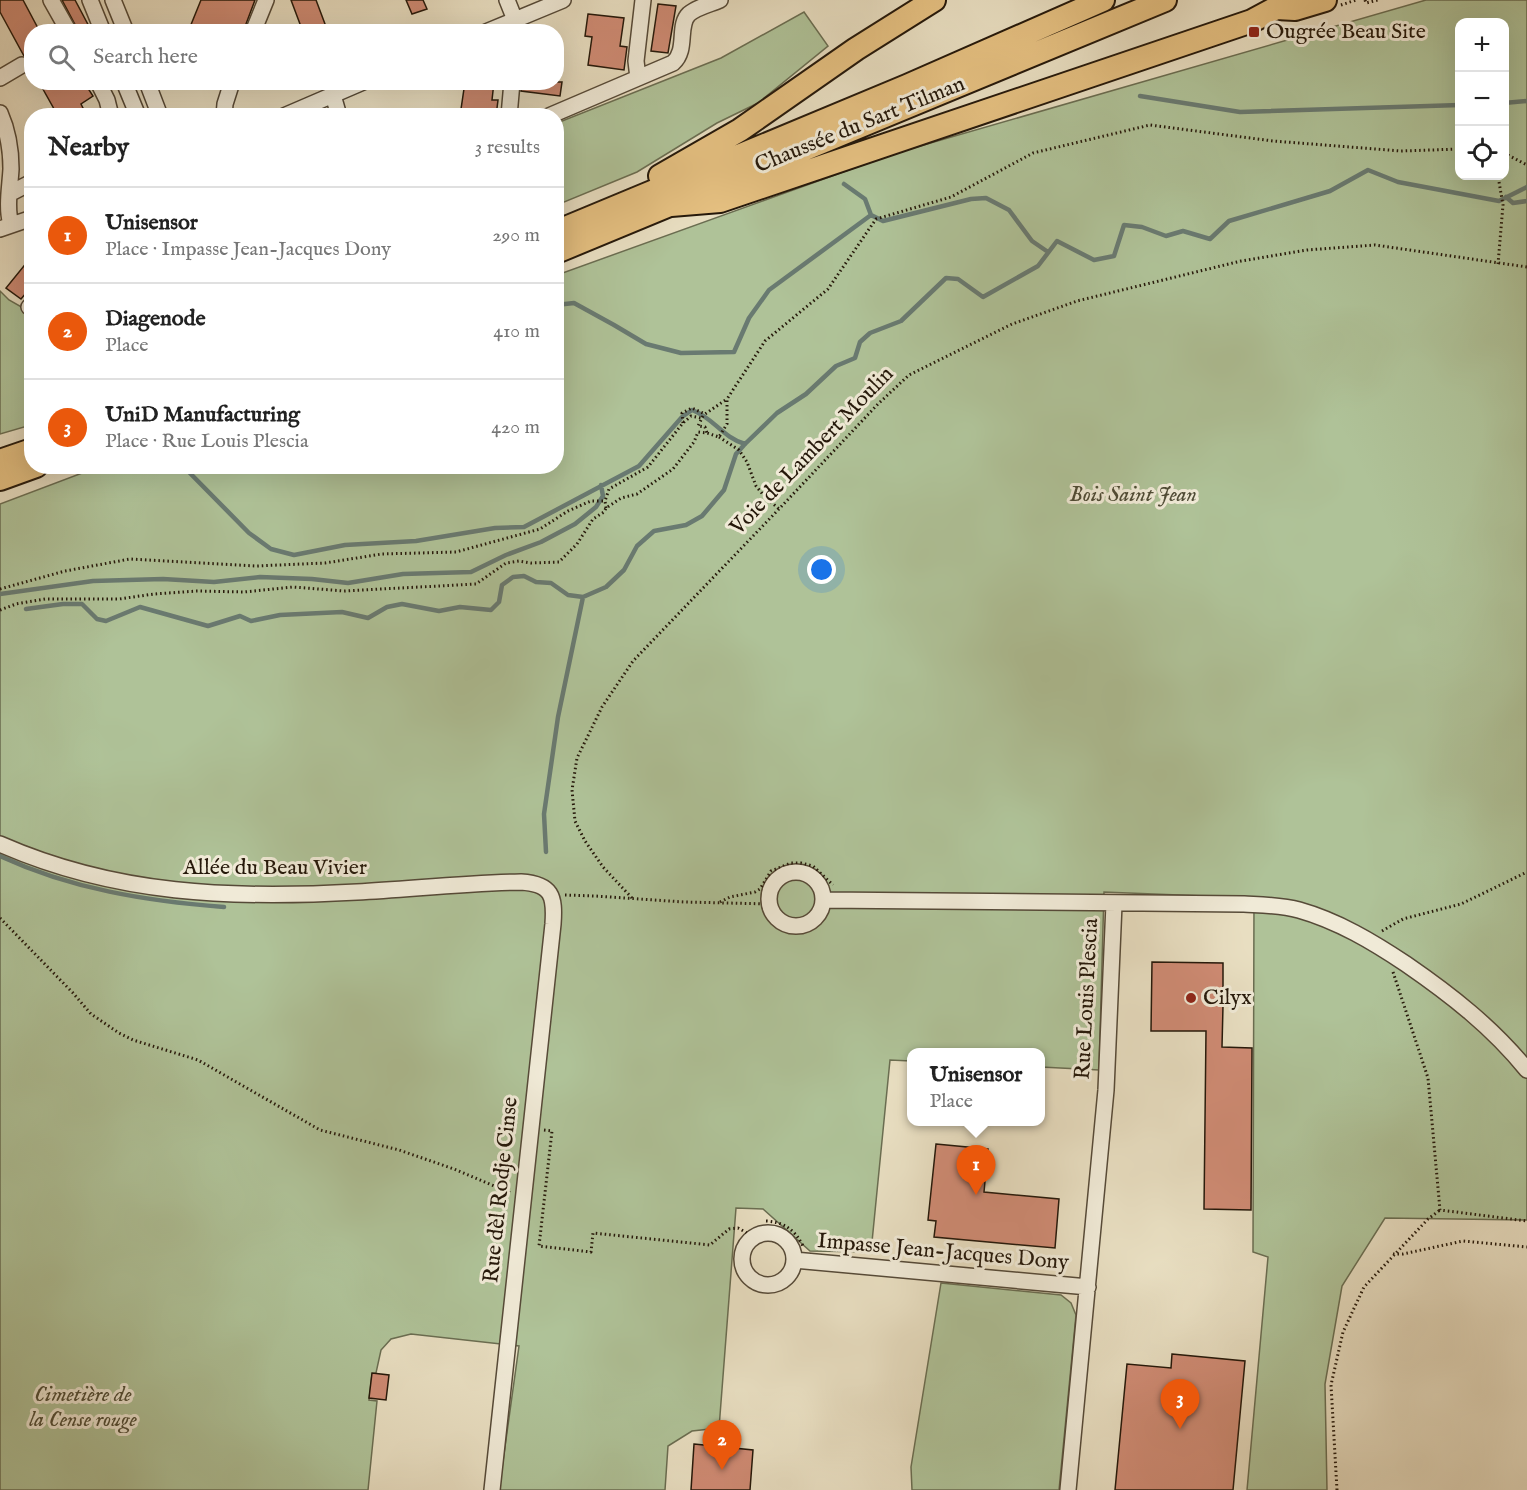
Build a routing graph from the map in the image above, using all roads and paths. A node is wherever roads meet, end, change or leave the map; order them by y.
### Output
1 (51, 0) edge
2 (90, 0) edge
3 (113, 0) edge
4 (266, 0) edge
5 (507, 0) edge
6 (563, 0) edge
7 (643, 0) edge
8 (720, 0) edge
9 (934, 0) edge
10 (1103, 0) edge
11 (1165, 0) edge
12 (1325, 0) edge
13 (1365, 0) edge
14 (1378, 0) edge
15 (1274, 4) edge
16 (515, 20) junction
17 (64, 24) edge
18 (100, 24) edge
19 (123, 24) edge
20 (256, 24) edge
21 (506, 24) edge
22 (22, 65) dead end
23 (0, 78) edge
24 (638, 78) junction
25 (102, 90) edge
26 (127, 90) edge
27 (150, 90) edge
28 (229, 90) edge
29 (345, 90) edge
30 (511, 90) edge
31 (333, 95) junction
32 (109, 108) edge
33 (135, 108) edge
34 (157, 108) edge
35 (225, 108) edge
36 (303, 108) edge
37 (337, 108) edge
38 (510, 108) edge
39 (564, 110) edge
40 (0, 113) edge
41 (1455, 149) edge
42 (1509, 156) edge
43 (1527, 165) edge
44 (1499, 180) edge
45 (24, 186) edge
46 (9, 194) junction
47 (671, 205) junction
48 (612, 209) junction
49 (24, 221) edge
50 (6, 227) edge
51 (564, 229) edge
52 (564, 249) edge
53 (1498, 264) junction
54 (1527, 267) edge
55 (727, 399) junction
56 (683, 423) junction
57 (708, 433) junction
58 (719, 437) junction
59 (0, 461) edge
60 (24, 462) edge
61 (24, 466) edge
62 (24, 470) edge
63 (0, 479) edge
64 (0, 492) edge
65 (605, 501) junction
66 (606, 508) junction
67 (779, 509) junction
68 (0, 589) edge
69 (0, 610) edge
70 (0, 844) edge
71 (1527, 872) edge
72 (763, 883) dead end
73 (551, 895) junction
74 (632, 898) junction
75 (823, 900) junction
76 (720, 902) junction
77 (770, 904) junction
78 (1114, 904) junction
79 (0, 918) edge
80 (1380, 933) dead end
81 (1387, 952) junction
82 (1527, 1070) edge
83 (530, 1129) junction
84 (515, 1195) dead end
85 (1440, 1210) junction
86 (1527, 1221) edge
87 (751, 1239) junction
88 (1527, 1247) edge
89 (1393, 1254) junction
90 (794, 1260) junction
91 (1088, 1287) junction
92 (492, 1490) edge
93 (1068, 1490) edge
94 (1337, 1490) edge

1 - 17 street
2 - 18 street
3 - 19 street
4 - 20 street
5 - 16 street
6 - 16 street
7 - 24 street
8 - 24 street
9 - 48 highway
10 - 48 highway, Chaussée du Sart Tilman
11 - 47 highway, Chaussée du Sart Tilman
12 - 15 highway
13 - 14 path
15 - 47 highway
16 - 21 street
22 - 23 street
24 - 39 street
25 - 32 street
26 - 33 street
27 - 34 street
28 - 35 street
29 - 31 street
30 - 38 street
31 - 36 street
31 - 37 street
40 - 46 street
41 - 55 path
42 - 43 path
44 - 53 path
45 - 46 street
46 - 50 street
47 - 52 highway, Chaussée du Sart Tilman
48 - 51 highway, Chaussée du Sart Tilman
49 - 50 street
53 - 54 path, Voie de Lambert Moulin
53 - 67 path, Voie de Lambert Moulin
55 - 56 path
55 - 58 path
56 - 57 path
56 - 65 path
57 - 58 path
57 - 66 path
58 - 67 path
59 - 60 highway
61 - 63 highway
62 - 64 highway
65 - 66 path
65 - 68 path
66 - 69 path
67 - 74 path, Voie de Lambert Moulin
70 - 73 street, Allée du Beau Vivier
71 - 80 path
72 - 76 path
73 - 74 path
73 - 83 street, Rue dèl Rodje Cinse
74 - 76 path
75 - 77 street
75 - 77 street
75 - 78 street
76 - 77 path
78 - 81 street, Rue Louis Plescia
78 - 91 street, Rue Louis Plescia
79 - 84 path
81 - 82 street, Rue Louis Plescia
81 - 85 path
83 - 87 path
83 - 92 street, Rue dèl Rodje Cinse
85 - 86 path
85 - 89 path
87 - 90 street, Impasse Jean-Jacques Dony
87 - 90 street, Impasse Jean-Jacques Dony
88 - 89 path
89 - 94 path
90 - 91 street, Impasse Jean-Jacques Dony
91 - 93 street, Rue Louis Plescia

